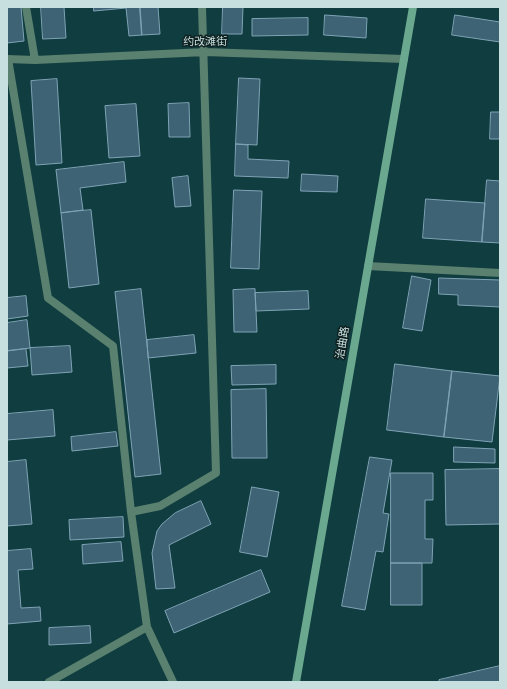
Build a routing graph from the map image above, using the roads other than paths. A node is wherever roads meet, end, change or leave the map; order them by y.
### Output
1 (26, 7) edge
2 (202, 7) edge
3 (413, 7) edge
4 (205, 52) junction
5 (7, 59) edge
6 (404, 59) junction
7 (35, 60) junction
8 (368, 266) junction
9 (500, 273) edge
10 (131, 512) junction
11 (147, 627) junction
12 (49, 682) edge
13 (173, 682) edge
14 (296, 682) edge

1 - 7 street
2 - 4 street
3 - 6 main road, 治曲路
4 - 6 street, 约改滩街
4 - 7 street, 约改滩街
4 - 10 street
5 - 7 street, 约改滩街
5 - 10 street
6 - 8 main road, 治曲路
8 - 9 street
8 - 14 main road, 治曲路
10 - 11 street
11 - 12 street
11 - 13 street

